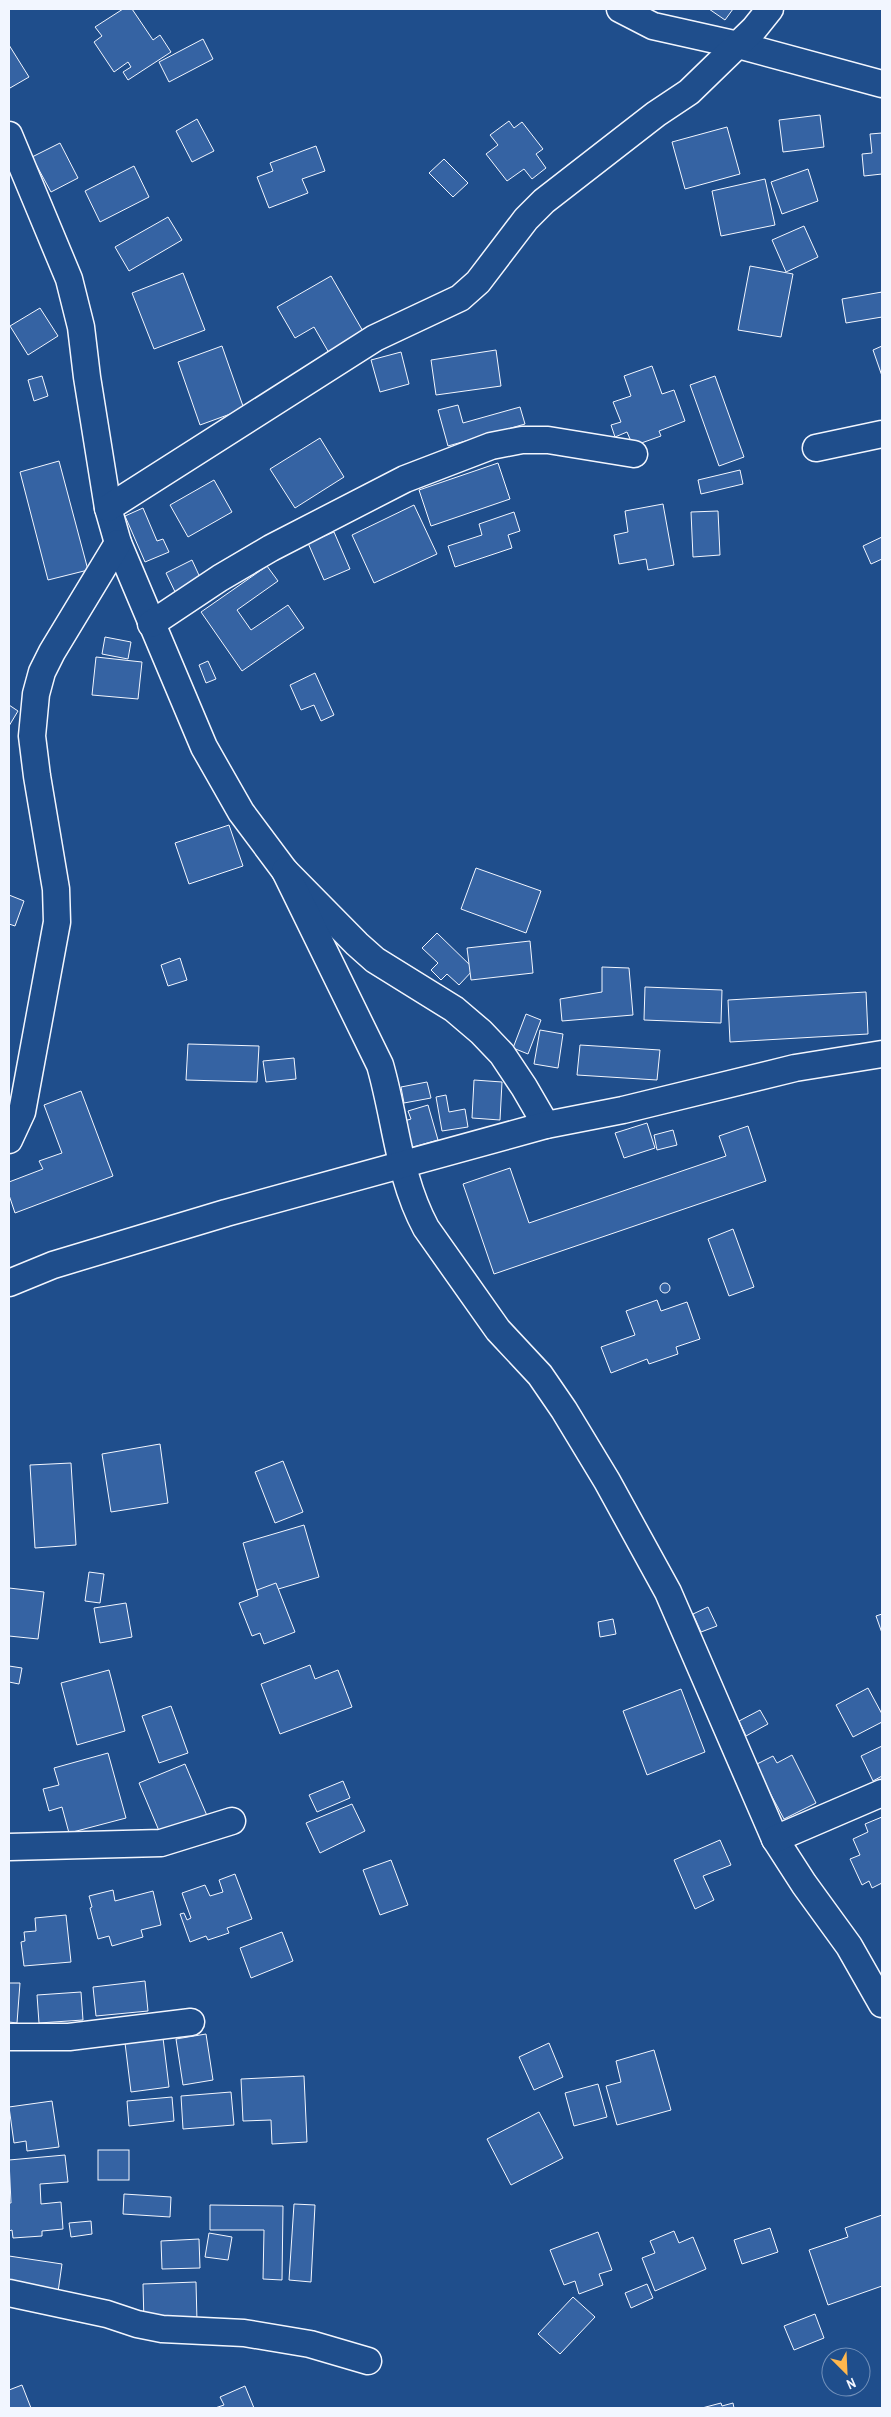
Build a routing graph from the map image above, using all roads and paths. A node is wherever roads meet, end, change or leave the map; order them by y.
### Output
1 (620, 9) edge
2 (770, 9) edge
3 (738, 45) junction
4 (882, 84) edge
5 (9, 135) edge
6 (16, 169) edge
7 (882, 434) edge
8 (816, 448) dead end
9 (634, 454) dead end
10 (108, 508) junction
11 (118, 543) junction
12 (151, 624) junction
13 (285, 871) junction
14 (882, 1054) edge
15 (546, 1125) junction
16 (9, 1140) edge
17 (401, 1165) junction
18 (9, 1283) edge
19 (882, 1793) edge
20 (232, 1822) dead end
21 (774, 1840) junction
22 (9, 1847) edge
23 (882, 2004) edge
24 (191, 2022) dead end
25 (9, 2036) edge
26 (9, 2293) edge
27 (368, 2361) dead end

1 - 3 street
2 - 3 street
3 - 4 street
3 - 10 street
5 - 6 street
6 - 10 street
7 - 8 street
9 - 12 street
10 - 11 street
11 - 12 street
11 - 16 street
12 - 13 street
13 - 15 street
13 - 17 street
14 - 15 street
15 - 17 street
17 - 18 street
17 - 21 street
19 - 21 street
20 - 22 street
21 - 23 street
24 - 25 street
26 - 27 street

